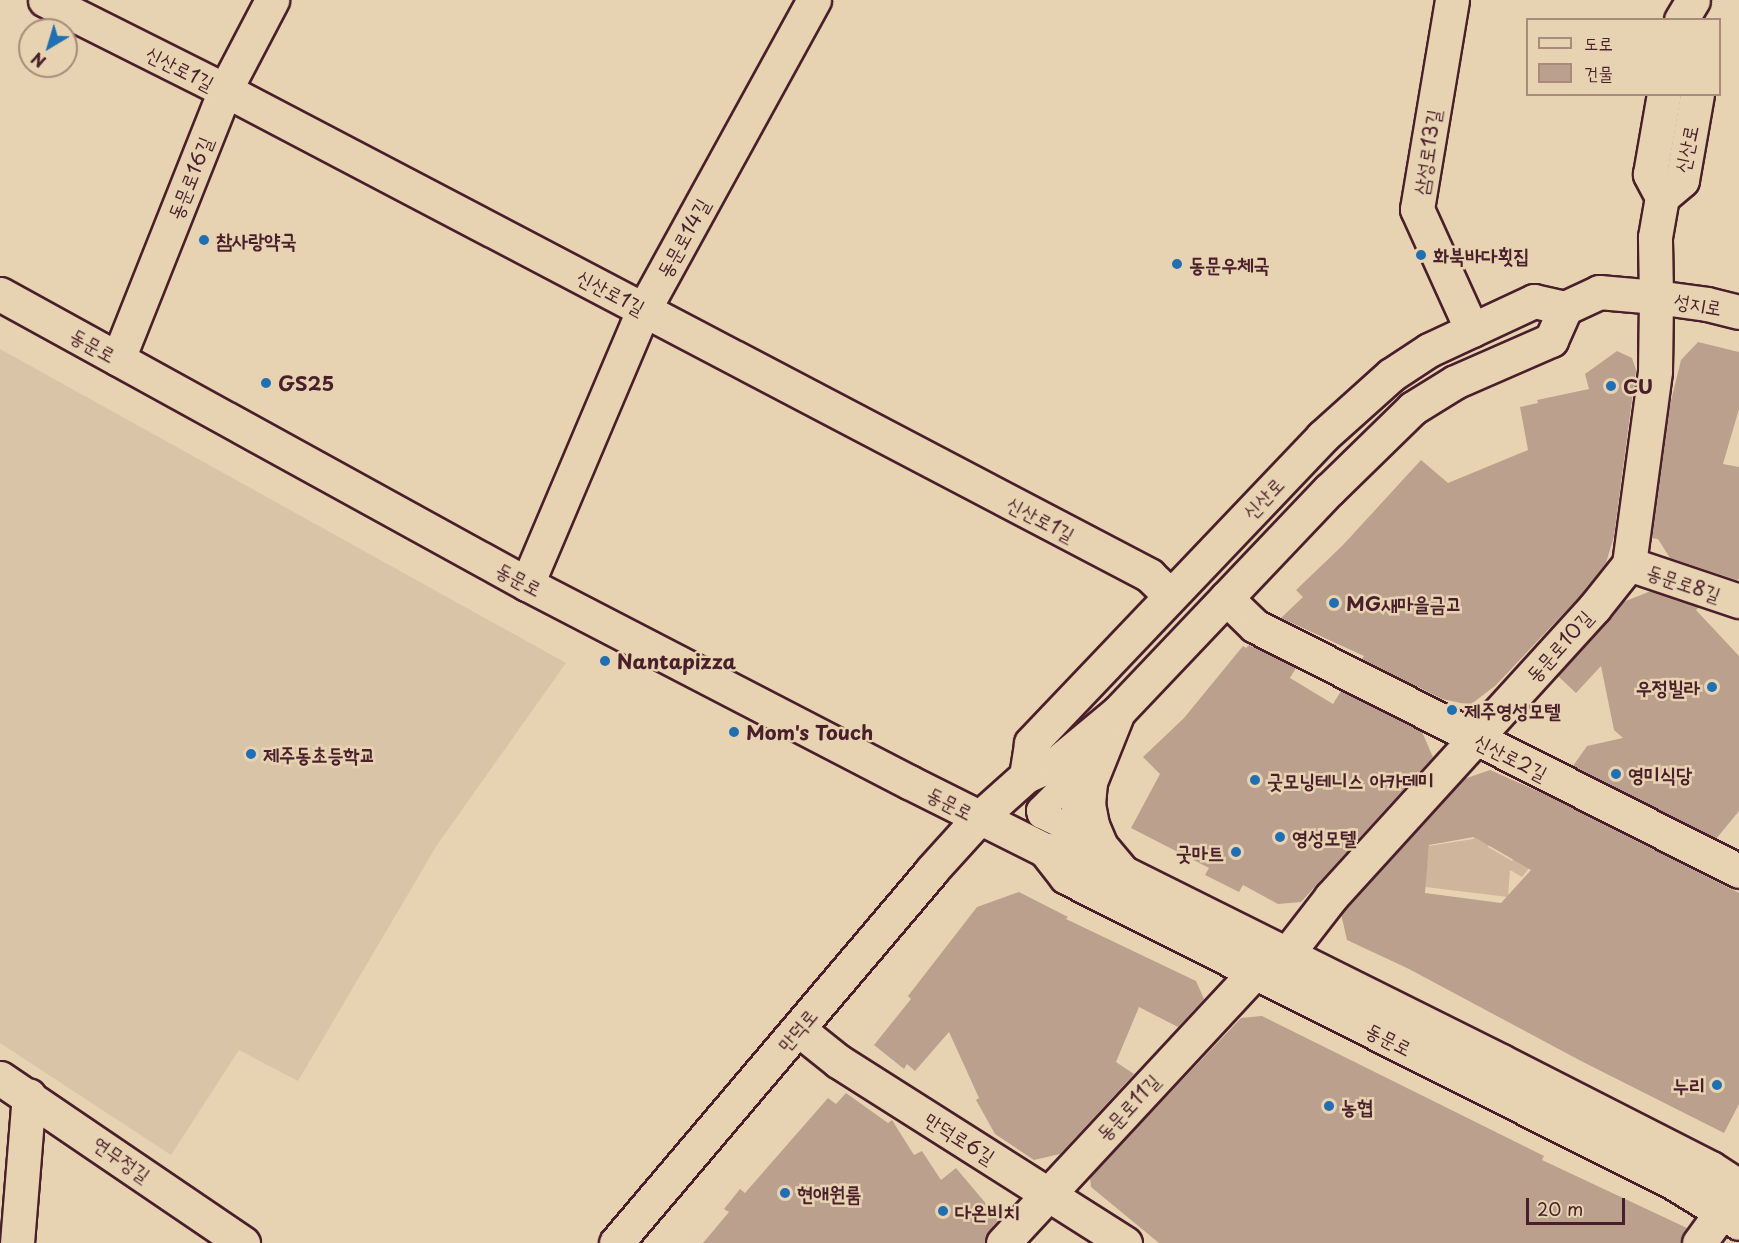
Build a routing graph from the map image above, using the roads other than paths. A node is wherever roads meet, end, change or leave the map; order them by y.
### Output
1 (45, 0) edge
2 (272, 0) edge
3 (814, 0) edge
4 (1452, 0) edge
5 (1693, 0) edge
6 (1700, 0) edge
7 (1682, 18) edge
8 (1704, 18) edge
9 (225, 90) junction
10 (1664, 96) edge
11 (1697, 96) edge
12 (1662, 197) junction
13 (0, 294) edge
14 (1656, 297) junction
15 (1565, 308) junction
16 (644, 309) junction
17 (1739, 312) edge
18 (1472, 330) junction
19 (118, 359) junction
20 (1629, 564) junction
21 (527, 584) junction
22 (1170, 595) junction
23 (1226, 598) junction
24 (1739, 602) edge
25 (1118, 712) junction
26 (1475, 739) junction
27 (1026, 776) junction
28 (980, 818) junction
29 (1045, 850) junction
30 (1739, 871) edge
31 (1124, 873) junction
32 (1286, 955) junction
33 (1255, 972) junction
34 (798, 1029) junction
35 (0, 1078) edge
36 (29, 1095) junction
37 (1047, 1193) junction
38 (1733, 1207) edge
39 (17, 1243) edge
40 (243, 1243) edge
41 (616, 1243) edge
42 (1003, 1243) edge
43 (1125, 1243) edge
44 (1699, 1243) edge

1 - 9 street, 신산로1길
2 - 9 street, 동문로16길
3 - 16 street, 동문로14길
4 - 18 street, 삼성로13길
5 - 7 street
6 - 8 street
9 - 16 street, 신산로1길
9 - 19 street, 동문로16길
10 - 12 street, 신산로
11 - 12 street, 신산로
12 - 14 street, 신산로
13 - 19 street, 동문로
14 - 15 street
14 - 17 street, 성지로
14 - 20 street
15 - 18 street, 신산로
15 - 23 street
16 - 21 street, 동문로14길
16 - 22 street, 신산로1길
18 - 22 street, 신산로
19 - 21 street, 동문로
20 - 24 street, 동문로8길
20 - 26 street, 동문로10길
21 - 28 street, 동문로
22 - 27 street, 신산로
23 - 25 street
23 - 26 street, 신산로2길
25 - 27 street
25 - 31 street
26 - 30 street, 신산로2길
26 - 32 street, 동문로10길
27 - 28 street
28 - 29 street, 동문로
28 - 34 street, 만덕로
29 - 31 street, 동문로
29 - 33 street, 동문로
31 - 32 street, 동문로
32 - 38 street, 동문로
33 - 37 street, 동문로11길
33 - 38 street, 동문로
34 - 37 street, 만덕로6길
34 - 41 street, 만덕로
35 - 36 street, 연무정길
36 - 39 street
36 - 40 street, 연무정길
37 - 42 street, 동문로11길
37 - 43 street, 만덕로6길
38 - 44 street

